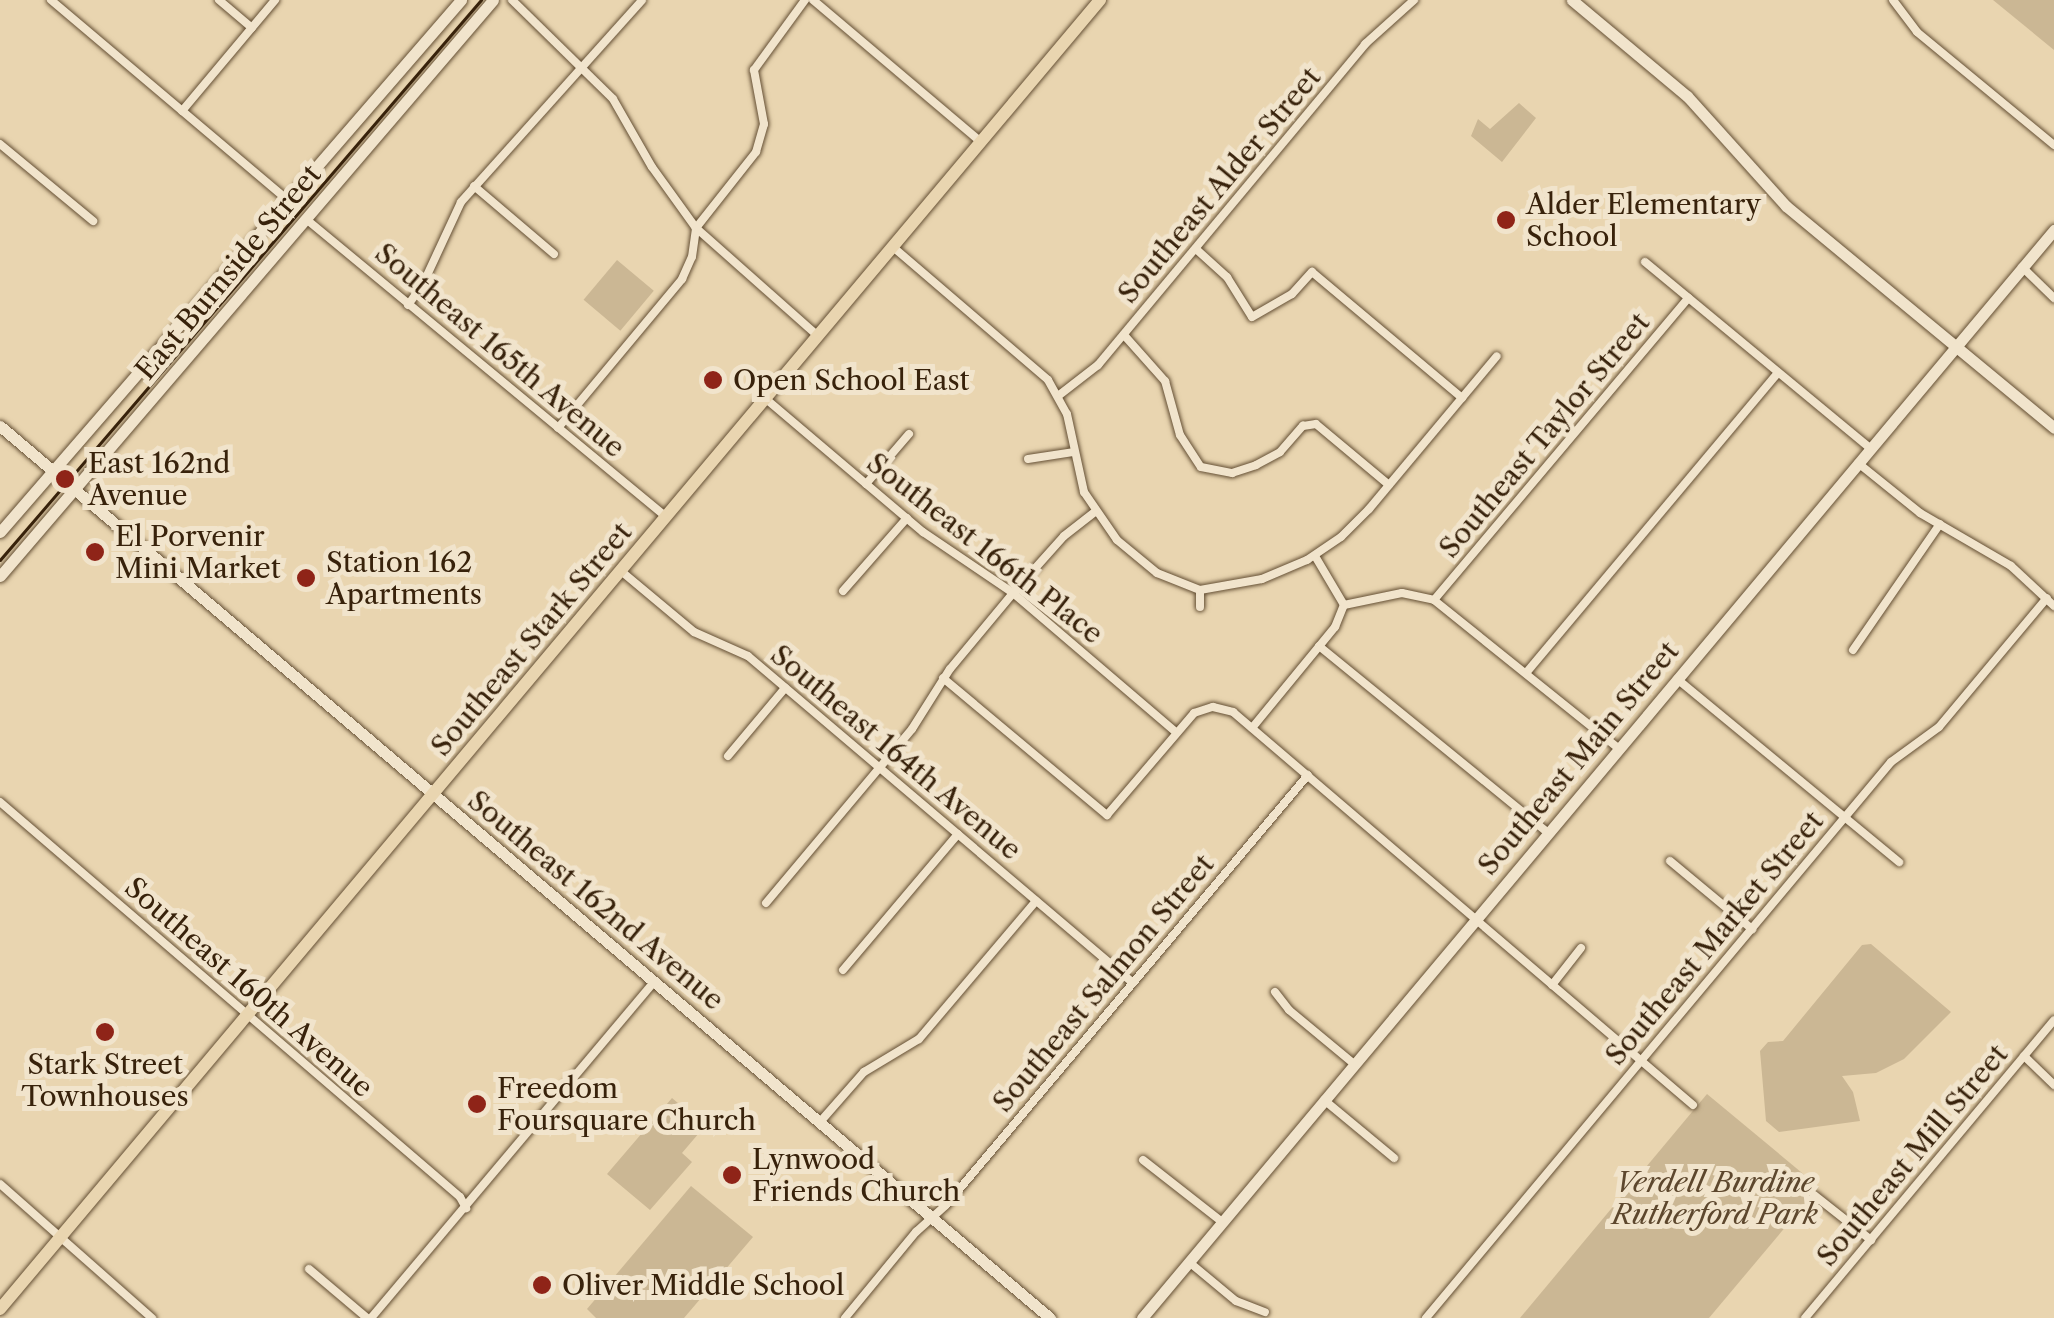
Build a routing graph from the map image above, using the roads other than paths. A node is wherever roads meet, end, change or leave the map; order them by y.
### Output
1 (51, 0) edge
2 (219, 0) edge
3 (275, 0) edge
4 (460, 0) edge
5 (493, 0) edge
6 (512, 0) edge
7 (642, 0) edge
8 (805, 0) edge
9 (813, 0) edge
10 (1100, 0) edge
11 (1414, 0) edge
12 (1572, 0) edge
13 (1893, 0) edge
14 (252, 28) junction
15 (584, 67) junction
16 (182, 111) junction
17 (980, 142) junction
18 (0, 144) edge
19 (2054, 145) edge
20 (652, 167) junction
21 (641, 172) dead end
22 (474, 186) junction
23 (289, 200) junction
24 (306, 218) junction
25 (93, 221) dead end
26 (696, 228) junction
27 (2054, 230) edge
28 (893, 248) junction
29 (1196, 249) junction
30 (554, 254) dead end
31 (1644, 262) dead end
32 (2022, 268) junction
33 (1688, 298) junction
34 (2054, 298) edge
35 (408, 305) junction
36 (1124, 335) junction
37 (818, 336) junction
38 (1956, 347) junction
39 (1497, 356) dead end
40 (1778, 373) junction
41 (1058, 396) junction
42 (1462, 398) junction
43 (766, 399) junction
44 (0, 426) edge
45 (558, 428) junction
46 (2054, 428) edge
47 (909, 434) dead end
48 (1870, 448) junction
49 (1074, 452) junction
50 (1028, 459) dead end
51 (1858, 463) junction
52 (54, 470) junction
53 (70, 484) junction
54 (866, 484) junction
55 (1388, 485) junction
56 (1095, 512) junction
57 (666, 517) junction
58 (907, 518) junction
59 (1940, 524) junction
60 (0, 532) edge
61 (1314, 556) junction
62 (621, 572) junction
63 (0, 576) edge
64 (1200, 590) junction
65 (843, 591) dead end
66 (1012, 594) junction
67 (1434, 600) junction
68 (2050, 602) edge
69 (1344, 605) junction
70 (1200, 607) dead end
71 (1319, 646) junction
72 (1854, 650) dead end
73 (1526, 673) junction
74 (943, 678) junction
75 (1677, 679) junction
76 (785, 688) junction
77 (1252, 728) junction
78 (1176, 732) junction
79 (1618, 749) junction
80 (728, 756) dead end
81 (880, 768) junction
82 (1308, 775) junction
83 (434, 795) junction
84 (0, 802) edge
85 (1845, 817) junction
86 (1548, 833) junction
87 (958, 834) junction
88 (1670, 861) dead end
89 (1899, 862) dead end
90 (1036, 901) junction
91 (766, 904) dead end
92 (1474, 921) junction
93 (1752, 929) junction
94 (1582, 948) dead end
95 (843, 970) dead end
96 (654, 982) junction
97 (1133, 983) junction
98 (1552, 985) junction
99 (1275, 992) dead end
100 (248, 1014) junction
101 (2054, 1020) edge
102 (2024, 1056) junction
103 (1642, 1060) junction
104 (1354, 1064) junction
105 (2054, 1084) edge
106 (1324, 1100) junction
107 (1693, 1105) dead end
108 (820, 1122) junction
109 (1394, 1158) dead end
110 (1143, 1160) dead end
111 (0, 1184) edge
112 (1814, 1194) dead end
113 (466, 1208) junction
114 (932, 1218) junction
115 (1222, 1222) junction
116 (60, 1238) junction
117 (1871, 1240) junction
118 (1189, 1262) junction
119 (308, 1269) dead end
120 (0, 1309) edge
121 (1264, 1312) dead end
122 (152, 1318) edge
123 (369, 1318) edge
124 (844, 1318) edge
125 (1050, 1318) edge
126 (1142, 1318) edge
127 (1426, 1318) edge
128 (1805, 1318) edge

1 - 16 street
2 - 14 street
3 - 14 street
4 - 23 street, East Burnside Street
5 - 24 street, East Burnside Street
6 - 15 street
7 - 15 street
8 - 26 street
9 - 17 street
10 - 17 main road, Southeast Stark Street
11 - 29 street, Southeast Alder Street
12 - 38 street
13 - 19 street
14 - 16 street
15 - 20 street
15 - 22 street
16 - 23 street
17 - 28 main road, Southeast Stark Street
18 - 25 street
20 - 21 street
20 - 26 street
22 - 30 street
22 - 35 street
23 - 52 street, East Burnside Street
24 - 35 street, Southeast 165th Avenue
24 - 53 street, East Burnside Street
26 - 37 street
26 - 45 street
27 - 32 street, Southeast Main Street
28 - 37 main road, Southeast Stark Street
28 - 41 street
29 - 36 street, Southeast Alder Street
29 - 42 street
31 - 33 street
32 - 34 street
32 - 38 street, Southeast Main Street
33 - 40 street
33 - 67 street, Southeast Taylor Street
35 - 45 street, Southeast 165th Avenue
36 - 41 street, Southeast Alder Street
36 - 55 street
37 - 43 main road, Southeast Stark Street
38 - 46 street
38 - 48 street, Southeast Main Street
39 - 42 street
40 - 48 street
40 - 73 street
41 - 49 street
42 - 55 street
43 - 54 street, Southeast 166th Place
43 - 57 main road, Southeast Stark Street
44 - 52 street, Southeast 162nd Avenue
45 - 57 street, Southeast 165th Avenue
47 - 54 street
48 - 51 street, Southeast Main Street
49 - 50 street
49 - 56 street
51 - 59 street
51 - 75 street, Southeast Main Street
52 - 53 street, Southeast 162nd Avenue
52 - 60 street, East Burnside Street
53 - 63 street, East Burnside Street
53 - 83 street, Southeast 162nd Avenue
54 - 58 street, Southeast 166th Place
55 - 61 street
56 - 64 street
56 - 66 street
57 - 62 main road, Southeast Stark Street
58 - 65 street
58 - 66 street, Southeast 166th Place
59 - 68 street
59 - 72 street
61 - 64 street
61 - 69 street
62 - 76 street, Southeast 164th Avenue
62 - 83 main road, Southeast Stark Street
64 - 70 street
66 - 74 street
66 - 78 street, Southeast 166th Place
67 - 69 street
67 - 73 street
68 - 85 street, Southeast Market Street
69 - 71 street
71 - 77 street
71 - 86 street
73 - 79 street
74 - 78 street
74 - 81 street
75 - 79 street, Southeast Main Street
75 - 85 street
76 - 80 street
76 - 81 street, Southeast 164th Avenue
77 - 78 street
77 - 82 street
79 - 86 street, Southeast Main Street
81 - 87 street, Southeast 164th Avenue
81 - 91 street
82 - 92 street
82 - 97 street, Southeast Salmon Street
83 - 96 street, Southeast 162nd Avenue
83 - 100 main road, Southeast Stark Street
84 - 100 street, Southeast 160th Avenue
85 - 89 street
85 - 93 street, Southeast Market Street
86 - 92 street, Southeast Main Street
87 - 90 street, Southeast 164th Avenue
87 - 95 street
88 - 93 street
90 - 97 street, Southeast 164th Avenue
90 - 108 street
92 - 98 street
92 - 104 street, Southeast Main Street
93 - 103 street, Southeast Market Street
94 - 98 street
96 - 108 street, Southeast 162nd Avenue
96 - 113 street
97 - 114 street, Southeast Salmon Street
98 - 103 street
99 - 104 street
100 - 113 street, Southeast 160th Avenue
100 - 116 main road, Southeast Stark Street
101 - 102 street, Southeast Mill Street
102 - 105 street
102 - 117 street, Southeast Mill Street
103 - 107 street
103 - 127 street, Southeast Market Street
104 - 106 street, Southeast Main Street
106 - 109 street
106 - 115 street, Southeast Main Street
108 - 114 street, Southeast 162nd Avenue
110 - 115 street
111 - 116 street
112 - 117 street
113 - 123 street
114 - 124 street
114 - 125 street, Southeast 162nd Avenue
115 - 118 street, Southeast Main Street
116 - 120 main road, Southeast Stark Street
116 - 122 street
117 - 128 street, Southeast Mill Street
118 - 121 street
118 - 126 street, Southeast Main Street
119 - 123 street

